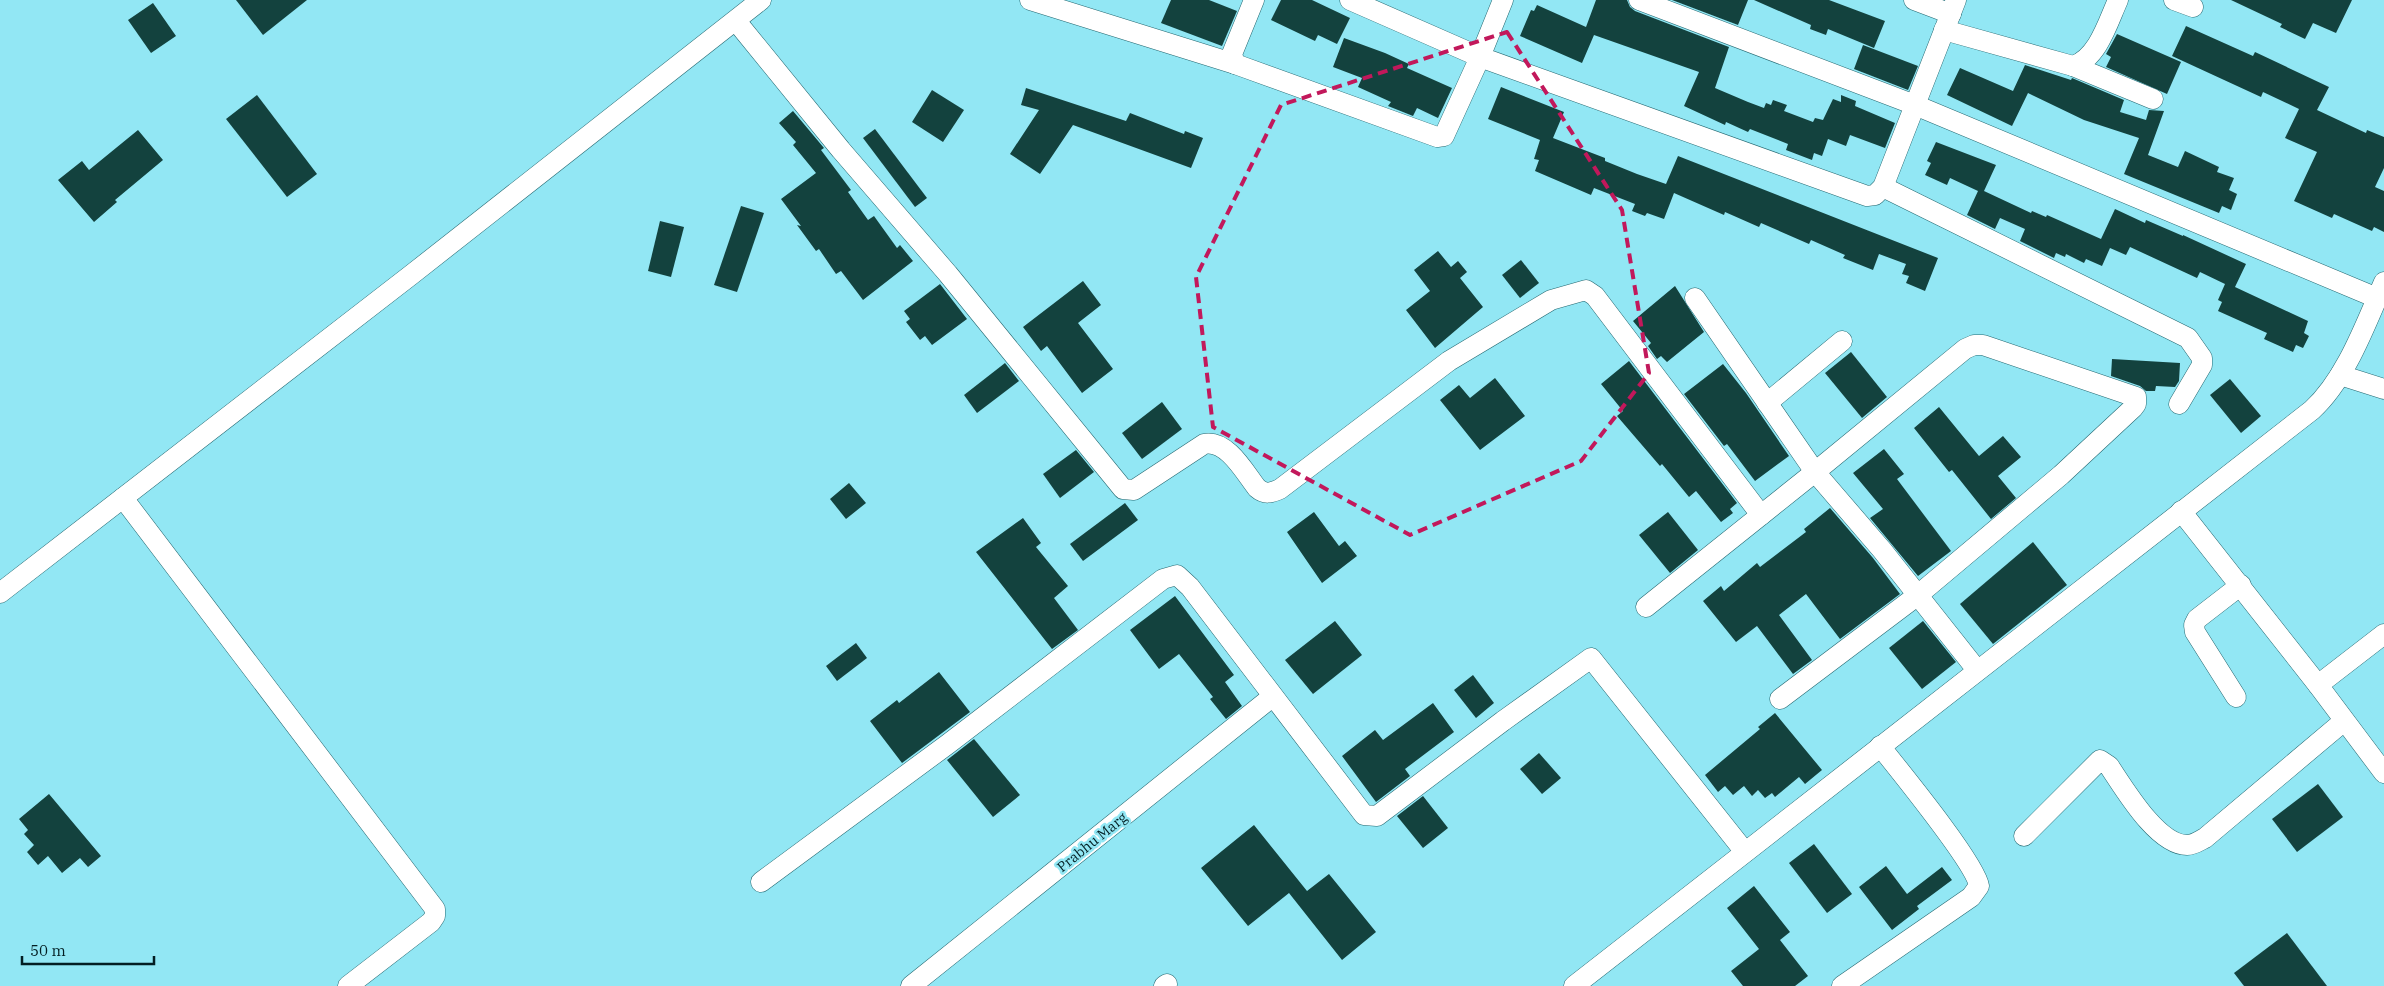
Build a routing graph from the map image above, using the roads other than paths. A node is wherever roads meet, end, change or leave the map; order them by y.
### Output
1 (761, 0) edge
2 (1030, 0) edge
3 (1254, 0) edge
4 (1350, 0) edge
5 (1503, 0) edge
6 (1639, 0) edge
7 (1914, 0) edge
8 (2118, 0) edge
9 (2174, 0) edge
10 (2193, 7) dead end
11 (1950, 15) edge
12 (736, 21) junction
13 (1480, 57) junction
14 (1235, 64) junction
15 (2073, 66) junction
16 (2153, 99) dead end
17 (1915, 105) junction
18 (1883, 187) junction
19 (2380, 290) edge
20 (1695, 298) dead end
21 (1842, 341) dead end
22 (2340, 375) junction
23 (2384, 389) edge
24 (1767, 403) junction
25 (2179, 404) dead end
26 (1816, 472) junction
27 (123, 498) junction
28 (2181, 511) junction
29 (1761, 515) junction
30 (2241, 585) junction
31 (0, 593) edge
32 (1918, 595) junction
33 (1646, 607) dead end
34 (2384, 634) edge
35 (1977, 670) junction
36 (2318, 685) junction
37 (1272, 697) junction
38 (2236, 697) dead end
39 (1780, 699) dead end
40 (2344, 721) junction
41 (1880, 746) junction
42 (2384, 773) edge
43 (2024, 836) dead end
44 (1745, 852) junction
45 (761, 882) dead end
46 (348, 986) edge
47 (912, 986) edge
48 (1574, 986) edge
49 (1842, 986) edge

1 - 12 street
2 - 14 street
3 - 14 street
4 - 13 street
5 - 13 street
6 - 17 street
7 - 11 street
8 - 15 street
9 - 10 street
11 - 15 street
11 - 17 street
12 - 27 street
12 - 29 street
13 - 14 street
13 - 18 street
15 - 16 street
17 - 18 street
17 - 19 street
18 - 25 street
19 - 22 street
20 - 24 street
21 - 24 street
22 - 23 street
22 - 28 street
24 - 26 street
26 - 29 street
26 - 32 street
26 - 32 street
27 - 31 street
27 - 46 street
28 - 30 street
28 - 35 street
29 - 33 street
30 - 36 street
30 - 38 street
32 - 35 street
32 - 39 street
34 - 36 street
35 - 41 street
36 - 40 street
37 - 44 street
37 - 45 street
37 - 47 street, Prabhu Marg
40 - 42 street
40 - 43 street
41 - 44 street
41 - 49 street
44 - 48 street

